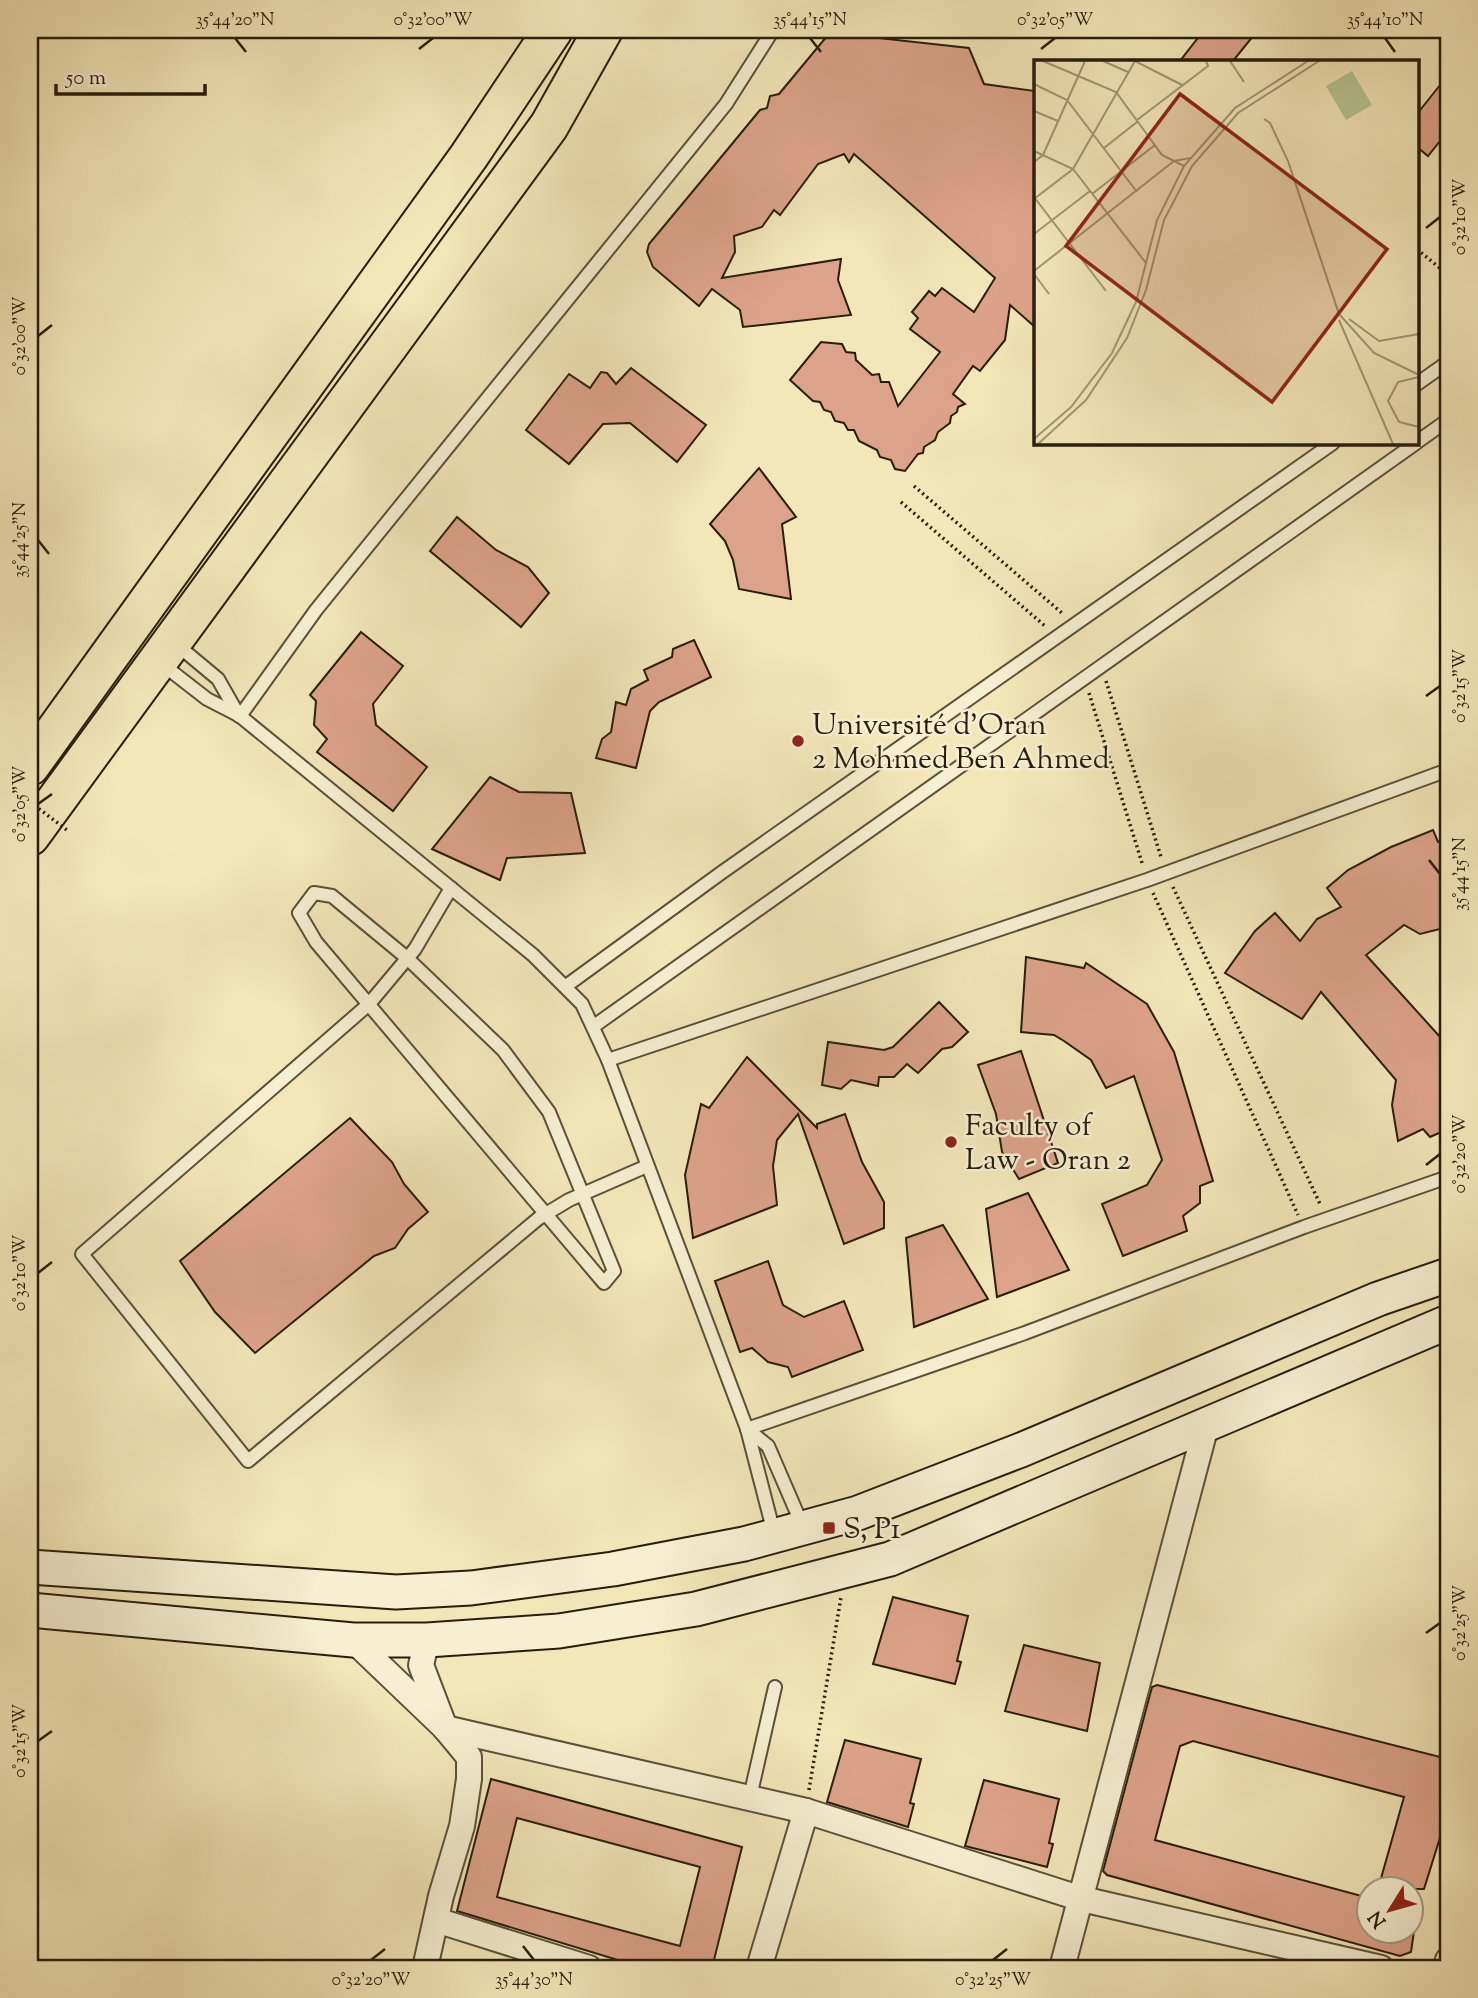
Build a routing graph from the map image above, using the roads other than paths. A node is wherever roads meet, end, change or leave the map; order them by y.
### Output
1 (553, 30) edge
2 (603, 30) edge
3 (617, 30) edge
4 (773, 30) edge
5 (563, 106) junction
6 (1448, 362) edge
7 (1418, 383) edge
8 (1448, 420) edge
9 (1418, 441) edge
10 (1332, 444) edge
11 (1413, 444) edge
12 (164, 650) junction
13 (240, 716) junction
14 (30, 766) edge
15 (1448, 769) edge
16 (30, 836) edge
17 (451, 888) junction
18 (407, 958) junction
19 (566, 986) junction
20 (369, 1004) junction
21 (594, 1026) junction
22 (608, 1060) junction
23 (647, 1166) junction
24 (1448, 1177) edge
25 (584, 1194) junction
26 (545, 1214) junction
27 (1448, 1275) edge
28 (1448, 1322) edge
29 (1206, 1426) junction
30 (747, 1429) junction
31 (789, 1532) junction
32 (30, 1567) edge
33 (30, 1610) edge
34 (353, 1640) junction
35 (427, 1640) junction
36 (775, 1687) dead end
37 (446, 1728) junction
38 (750, 1797) junction
39 (806, 1811) junction
40 (1082, 1899) junction
41 (436, 1920) junction
42 (1448, 1960) edge
43 (425, 1968) edge
44 (589, 1968) edge
45 (759, 1968) edge
46 (1062, 1968) edge
47 (1381, 1968) edge
48 (1446, 1968) edge

1 - 14 highway
2 - 5 highway
3 - 5 highway
4 - 13 lane
5 - 12 highway
6 - 7 lane
8 - 9 lane
10 - 19 lane
11 - 21 lane
12 - 13 lane
12 - 13 lane
12 - 16 highway
13 - 17 lane
15 - 22 lane
17 - 18 lane
17 - 19 lane
18 - 20 lane
18 - 20 lane
18 - 25 lane
19 - 21 lane
20 - 26 lane
20 - 26 lane
21 - 22 lane
22 - 23 lane
23 - 25 lane
23 - 30 lane
24 - 30 lane
25 - 26 lane
25 - 26 lane
27 - 31 main road
28 - 29 main road
29 - 35 main road
29 - 40 street
30 - 31 lane
30 - 31 lane
31 - 32 main road
33 - 34 main road
34 - 35 main road
34 - 37 street
35 - 37 street
36 - 38 lane
37 - 38 street
37 - 41 street
38 - 39 street
39 - 40 street
39 - 45 street
40 - 46 street
40 - 47 street
41 - 43 street
41 - 44 street
42 - 48 street

